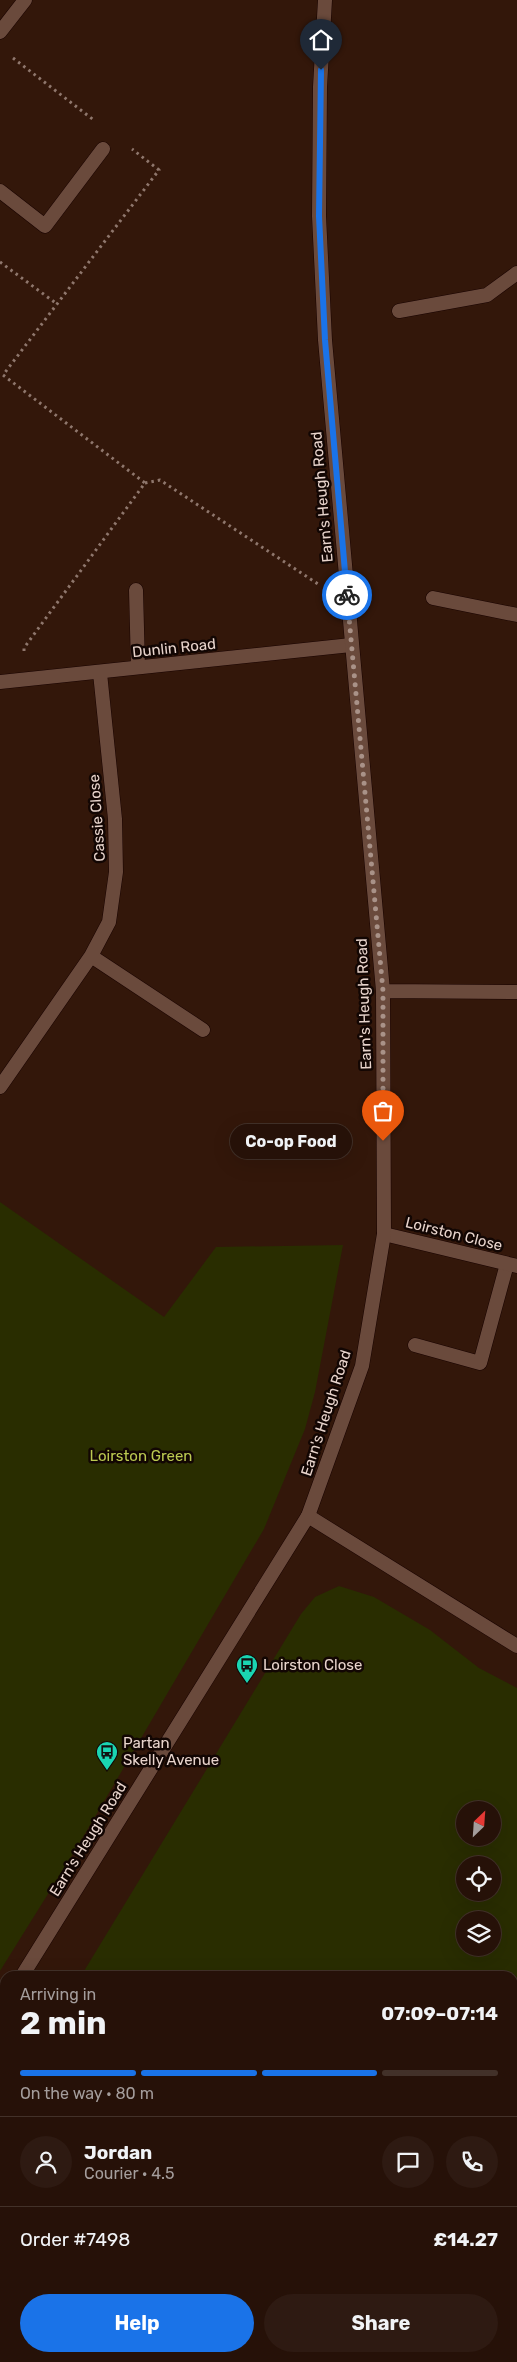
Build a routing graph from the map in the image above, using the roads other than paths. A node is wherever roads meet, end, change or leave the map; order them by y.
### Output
1 (25, 0) edge
2 (326, 0) edge
3 (0, 32) edge
4 (103, 149) dead end
5 (0, 191) edge
6 (517, 273) edge
7 (399, 311) dead end
8 (136, 590) dead end
9 (433, 598) dead end
10 (517, 616) edge
11 (351, 645) junction
12 (138, 668) junction
13 (100, 673) junction
14 (0, 682) edge
15 (91, 956) junction
16 (383, 991) junction
17 (517, 992) edge
18 (203, 1030) dead end
19 (0, 1087) edge
20 (384, 1234) junction
21 (512, 1265) edge
22 (415, 1346) dead end
23 (308, 1516) junction
24 (517, 1646) edge
25 (25, 1971) edge

1 - 3 street
2 - 11 street, Earn's Heugh Road
4 - 5 street
6 - 7 street
8 - 12 street
9 - 10 street
11 - 12 street, Dunlin Road
11 - 16 street, Earn's Heugh Road
12 - 13 street, Dunlin Road
13 - 14 street, Dunlin Road
13 - 15 street, Cassie Close
15 - 18 street
15 - 19 street, Cassie Close
16 - 17 street
16 - 20 street, Earn's Heugh Road
20 - 21 street, Loirston Close
20 - 23 street, Earn's Heugh Road
21 - 22 street
23 - 24 street
23 - 25 street, Earn's Heugh Road

